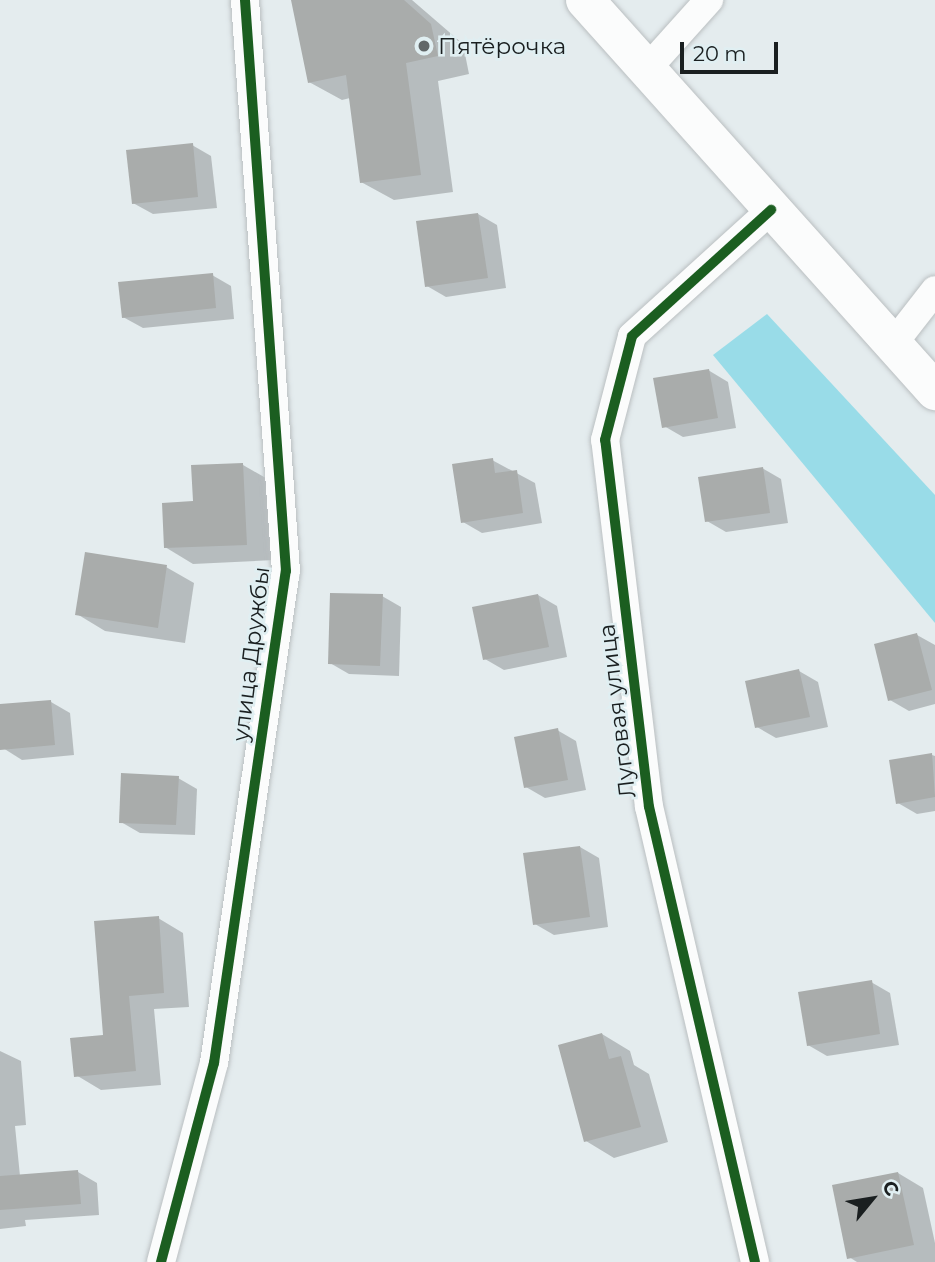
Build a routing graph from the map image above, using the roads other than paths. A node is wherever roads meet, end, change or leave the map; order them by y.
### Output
1 (245, 0) edge
2 (586, 0) edge
3 (709, 0) edge
4 (647, 69) junction
5 (771, 210) junction
6 (935, 290) edge
7 (893, 344) junction
8 (935, 391) edge
9 (161, 1262) edge
10 (755, 1262) edge

1 - 9 street, улица Дружбы
2 - 4 main road
3 - 4 street
4 - 5 main road
5 - 7 main road
5 - 10 street, Луговая улица
6 - 7 street
7 - 8 main road

